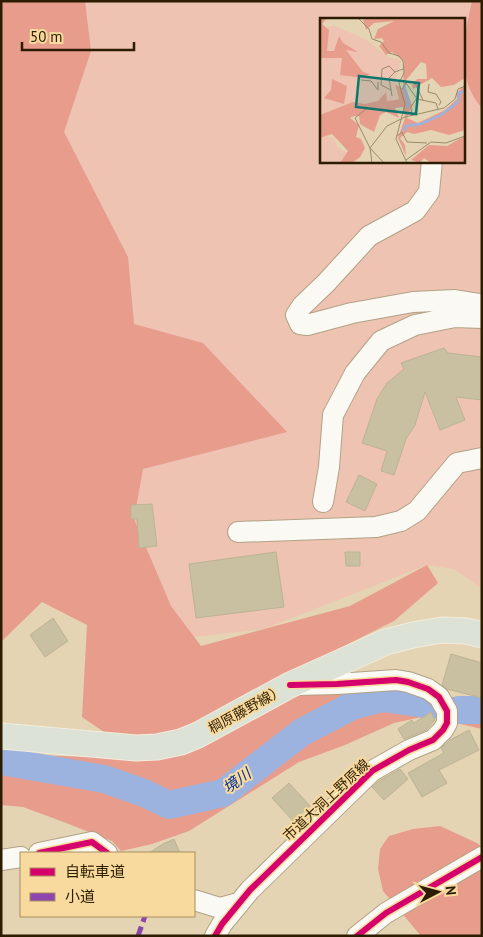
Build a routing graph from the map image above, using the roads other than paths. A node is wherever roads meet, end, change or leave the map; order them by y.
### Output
1 (432, 162) edge
2 (482, 306) edge
3 (482, 318) edge
4 (482, 458) edge
5 (323, 502) dead end
6 (238, 532) dead end
7 (482, 635) edge
8 (290, 685) junction
9 (1, 736) edge
10 (44, 852) edge
11 (106, 852) edge
12 (20, 857) edge
13 (482, 857) edge
14 (1, 860) edge
15 (195, 900) edge
16 (239, 903) junction
17 (215, 936) edge
18 (357, 936) edge

1 - 2 street
3 - 5 street
4 - 6 street
7 - 8 main road, 棡原藤野線）
8 - 9 main road, 棡原藤野線）
8 - 16 street, 市道大洞上野原線
10 - 11 street
12 - 14 street
13 - 18 street
15 - 16 street
16 - 17 street, 市道大洞上野原線

